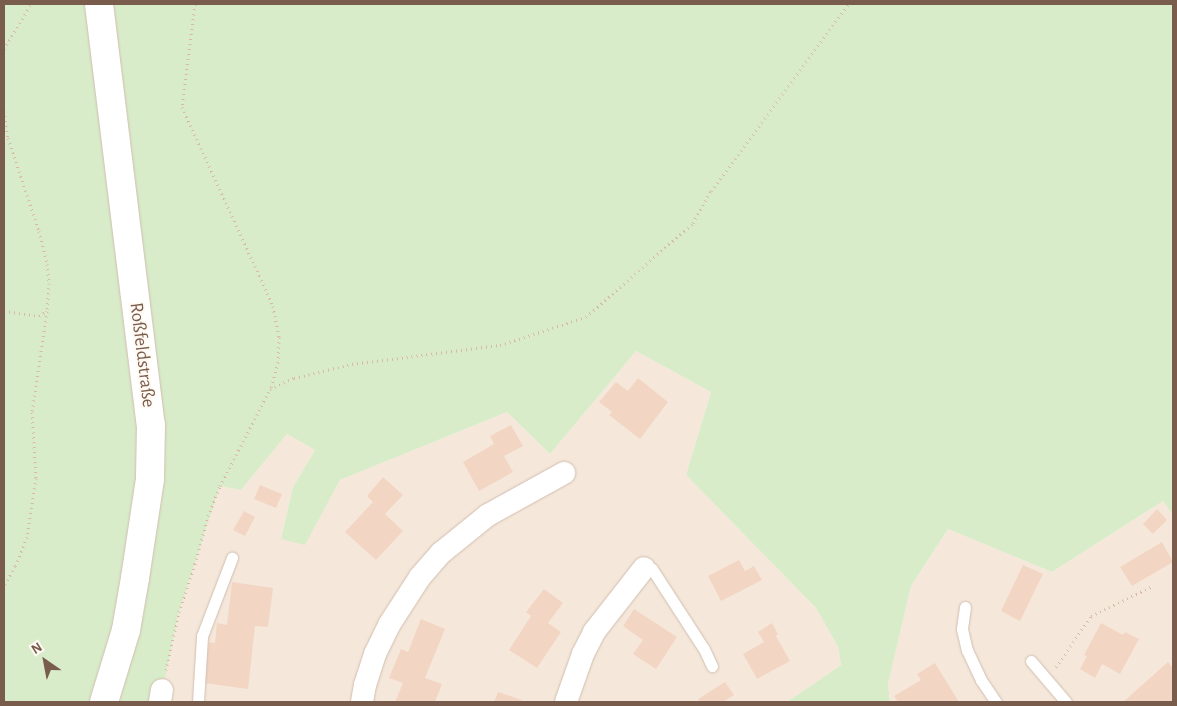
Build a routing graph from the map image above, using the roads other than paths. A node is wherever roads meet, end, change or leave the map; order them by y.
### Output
1 (98, 4) edge
2 (564, 473) dead end
3 (232, 558) dead end
4 (644, 568) joint
5 (964, 607) dead end
6 (1032, 660) dead end
7 (712, 666) dead end
8 (104, 702) edge
9 (198, 702) edge
10 (362, 702) edge
11 (566, 702) edge
12 (996, 702) edge
13 (1066, 702) edge

1 - 8 main road, Roßfeldstraße
2 - 10 street
3 - 9 lane
4 - 7 lane
4 - 11 street
5 - 12 lane
6 - 13 lane

